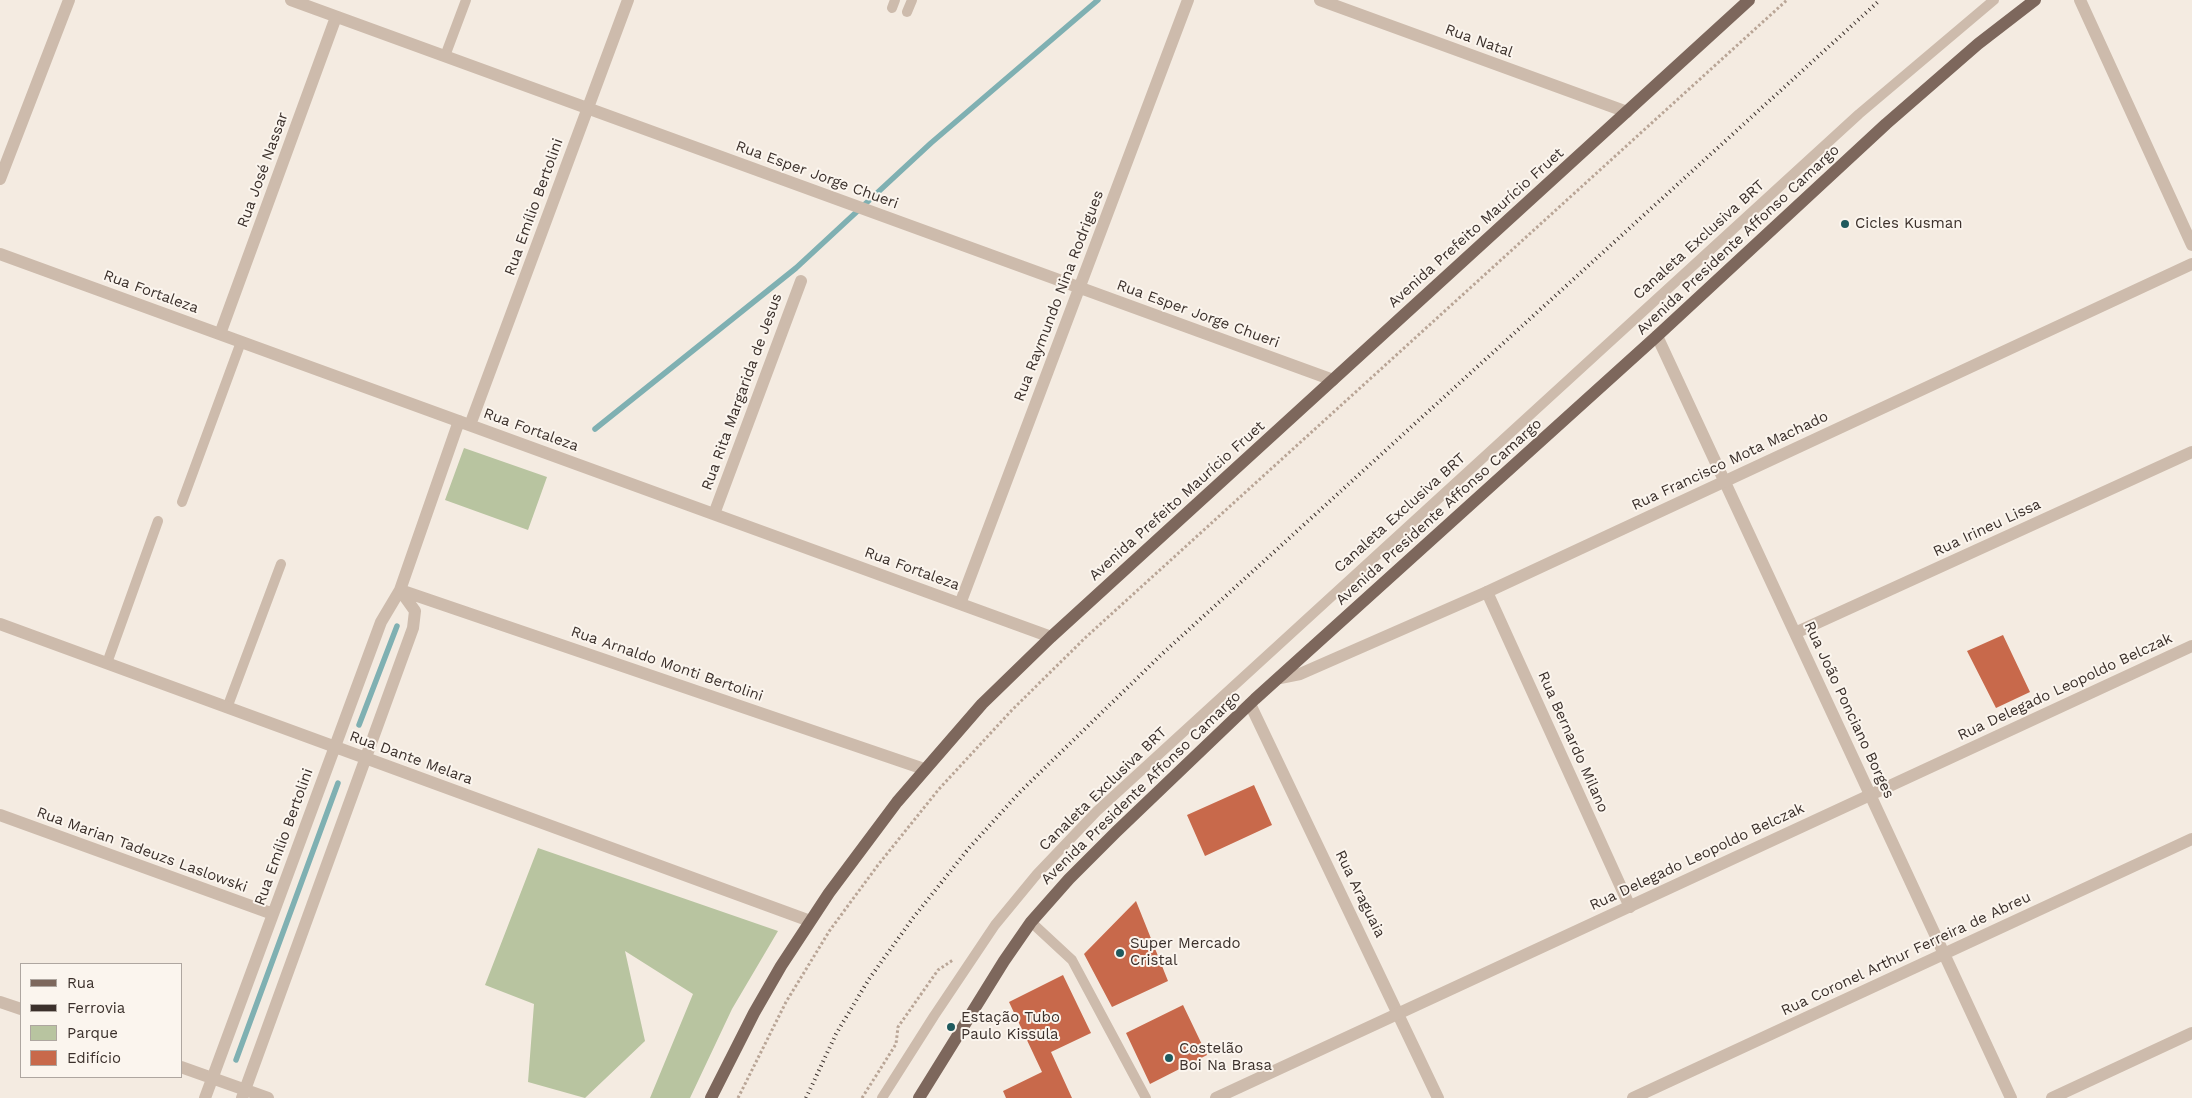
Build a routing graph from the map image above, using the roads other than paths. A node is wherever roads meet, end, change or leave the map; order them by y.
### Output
1 (70, 0) edge
2 (291, 0) edge
3 (466, 0) edge
4 (628, 0) edge
5 (912, 0) edge
6 (1188, 0) edge
7 (1320, 0) edge
8 (1750, 0) edge
9 (1994, 0) edge
10 (2035, 0) edge
11 (2080, 0) edge
12 (907, 12) dead end
13 (336, 17) junction
14 (445, 56) junction
15 (588, 108) junction
16 (1627, 112) junction
17 (0, 179) edge
18 (2192, 245) edge
19 (0, 254) edge
20 (2192, 264) edge
21 (801, 281) dead end
22 (1079, 288) junction
23 (220, 334) junction
24 (1657, 336) junction
25 (241, 342) junction
26 (1333, 380) junction
27 (465, 423) junction
28 (2192, 452) edge
29 (1724, 481) junction
30 (182, 502) dead end
31 (714, 514) junction
32 (158, 521) dead end
33 (281, 564) dead end
34 (400, 590) junction
35 (1487, 592) junction
36 (960, 604) junction
37 (0, 624) edge
38 (1795, 633) junction
39 (1051, 637) junction
40 (2192, 646) edge
41 (107, 663) junction
42 (1280, 678) junction
43 (1250, 704) junction
44 (227, 708) junction
45 (334, 747) junction
46 (366, 758) junction
47 (924, 769) junction
48 (1870, 795) junction
49 (0, 815) edge
50 (2192, 839) edge
51 (1630, 907) junction
52 (273, 914) junction
53 (810, 921) junction
54 (1031, 922) junction
55 (1944, 954) junction
56 (0, 1002) edge
57 (20, 1009) edge
58 (1399, 1013) junction
59 (2192, 1033) edge
60 (182, 1067) edge
61 (212, 1078) junction
62 (244, 1094) edge
63 (205, 1098) edge
64 (268, 1098) edge
65 (711, 1098) edge
66 (882, 1098) edge
67 (918, 1098) edge
68 (1146, 1098) edge
69 (1216, 1098) edge
70 (1438, 1098) edge
71 (1633, 1098) edge
72 (2011, 1098) edge
73 (2052, 1098) edge

1 - 17 street
2 - 13 street, Rua Esper Jorge Chueri
3 - 14 lane
4 - 15 street, Rua Emílio Bertolini
5 - 12 lane
6 - 22 street, Rua Raymundo Nina Rodrigues
7 - 16 street, Rua Natal
8 - 16 main road, Avenida Prefeito Maurício Fruet
9 - 66 lane, Canaleta Exclusiva BRT
10 - 24 main road, Avenida Presidente Affonso Camargo
11 - 18 street
13 - 14 street, Rua Esper Jorge Chueri
13 - 23 street, Rua José Nassar
14 - 15 street, Rua Esper Jorge Chueri
15 - 22 street, Rua Esper Jorge Chueri
15 - 27 street, Rua Emílio Bertolini
16 - 26 main road, Avenida Prefeito Maurício Fruet
19 - 23 street, Rua Fortaleza
20 - 29 street, Rua Francisco Mota Machado
21 - 31 street, Rua Rita Margarida de Jesus
22 - 26 street, Rua Esper Jorge Chueri
22 - 36 street, Rua Raymundo Nina Rodrigues
23 - 25 street, Rua Fortaleza
24 - 29 street, Rua João Ponciano Borges
24 - 42 main road, Avenida Presidente Affonso Camargo
25 - 27 street, Rua Fortaleza
25 - 30 lane
26 - 39 main road, Avenida Prefeito Maurício Fruet
27 - 31 street, Rua Fortaleza
27 - 34 street, Rua Emílio Bertolini
28 - 38 street, Rua Irineu Lissa
29 - 35 street, Rua Francisco Mota Machado
29 - 38 street, Rua João Ponciano Borges
31 - 36 street, Rua Fortaleza
32 - 41 lane
33 - 44 lane
34 - 45 street, Rua Emílio Bertolini
34 - 46 street
34 - 47 street, Rua Arnaldo Monti Bertolini
35 - 42 street, Rua Francisco Mota Machado
35 - 51 street, Rua Bernardo Milano
36 - 39 street, Rua Fortaleza
37 - 41 street, Rua Dante Melara
38 - 48 street, Rua João Ponciano Borges
39 - 47 main road, Avenida Prefeito Maurício Fruet
40 - 48 street, Rua Delegado Leopoldo Belczak
41 - 44 street, Rua Dante Melara
42 - 43 main road, Avenida Presidente Affonso Camargo
43 - 54 main road, Avenida Presidente Affonso Camargo
43 - 58 street, Rua Araguaia
44 - 45 street, Rua Dante Melara
45 - 46 street, Rua Dante Melara
45 - 52 street, Rua Emílio Bertolini
46 - 53 street, Rua Dante Melara
46 - 62 street
47 - 53 main road, Avenida Prefeito Maurício Fruet
48 - 51 street, Rua Delegado Leopoldo Belczak
48 - 55 street, Rua João Ponciano Borges
49 - 52 street, Rua Marian Tadeuzs Laslowski
50 - 55 street, Rua Coronel Arthur Ferreira de Abreu
51 - 58 street, Rua Delegado Leopoldo Belczak
52 - 61 street, Rua Emílio Bertolini
53 - 65 main road, Avenida Prefeito Maurício Fruet
54 - 67 main road, Avenida Presidente Affonso Camargo
54 - 68 lane
55 - 71 street, Rua Coronel Arthur Ferreira de Abreu
55 - 72 street, Rua João Ponciano Borges
56 - 57 street
58 - 69 street, Rua Delegado Leopoldo Belczak
58 - 70 street, Rua Araguaia
59 - 73 street
60 - 61 street
61 - 62 street
61 - 63 street, Rua Emílio Bertolini
62 - 64 street

